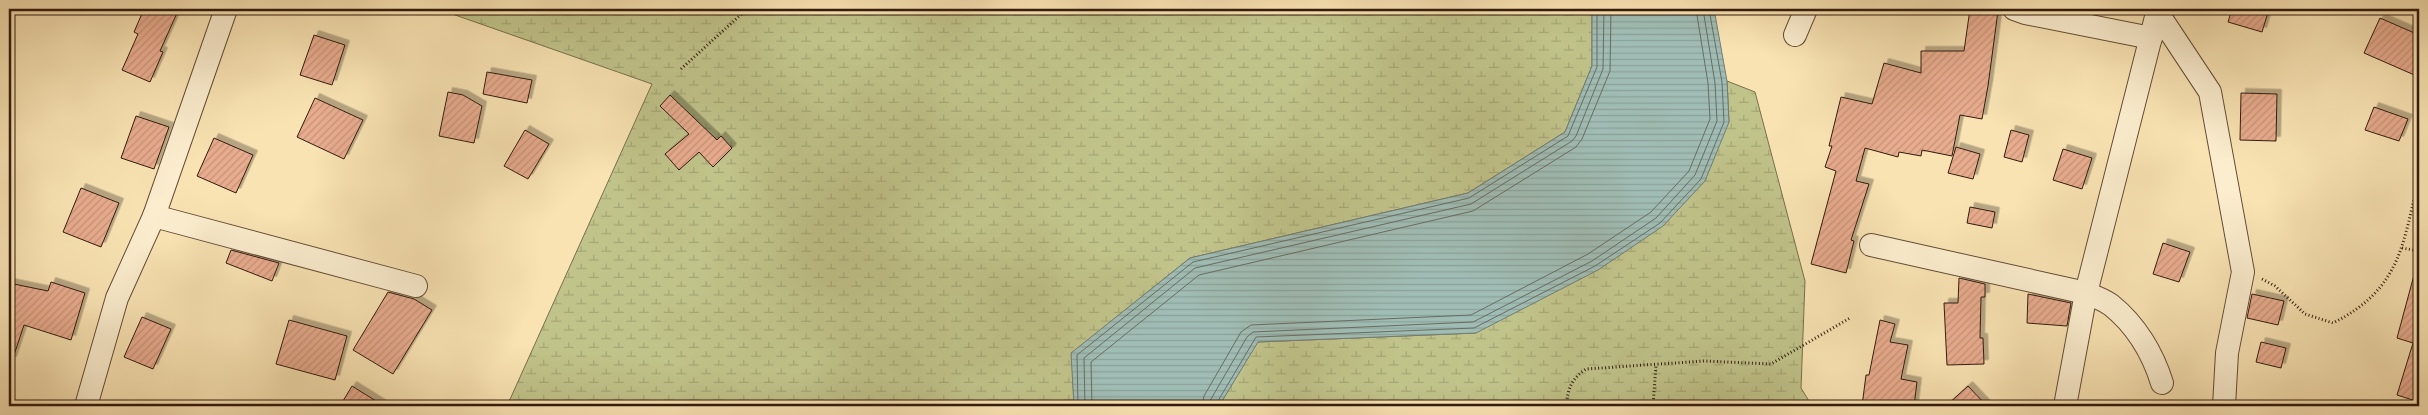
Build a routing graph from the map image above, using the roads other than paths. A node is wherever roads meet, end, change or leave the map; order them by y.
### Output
1 (226, 9) edge
2 (1806, 9) edge
3 (2014, 9) edge
4 (2157, 10) edge
5 (1795, 35) dead end
6 (2151, 38) junction
7 (154, 216) junction
8 (1871, 245) dead end
9 (416, 286) dead end
10 (2086, 292) junction
11 (2162, 383) dead end
12 (86, 406) edge
13 (2065, 406) edge
14 (2224, 406) edge

1 - 7 street
2 - 5 street
3 - 6 street
4 - 6 street
4 - 14 street
6 - 10 street
7 - 9 street
7 - 12 street
8 - 10 street
10 - 11 street
10 - 13 street

